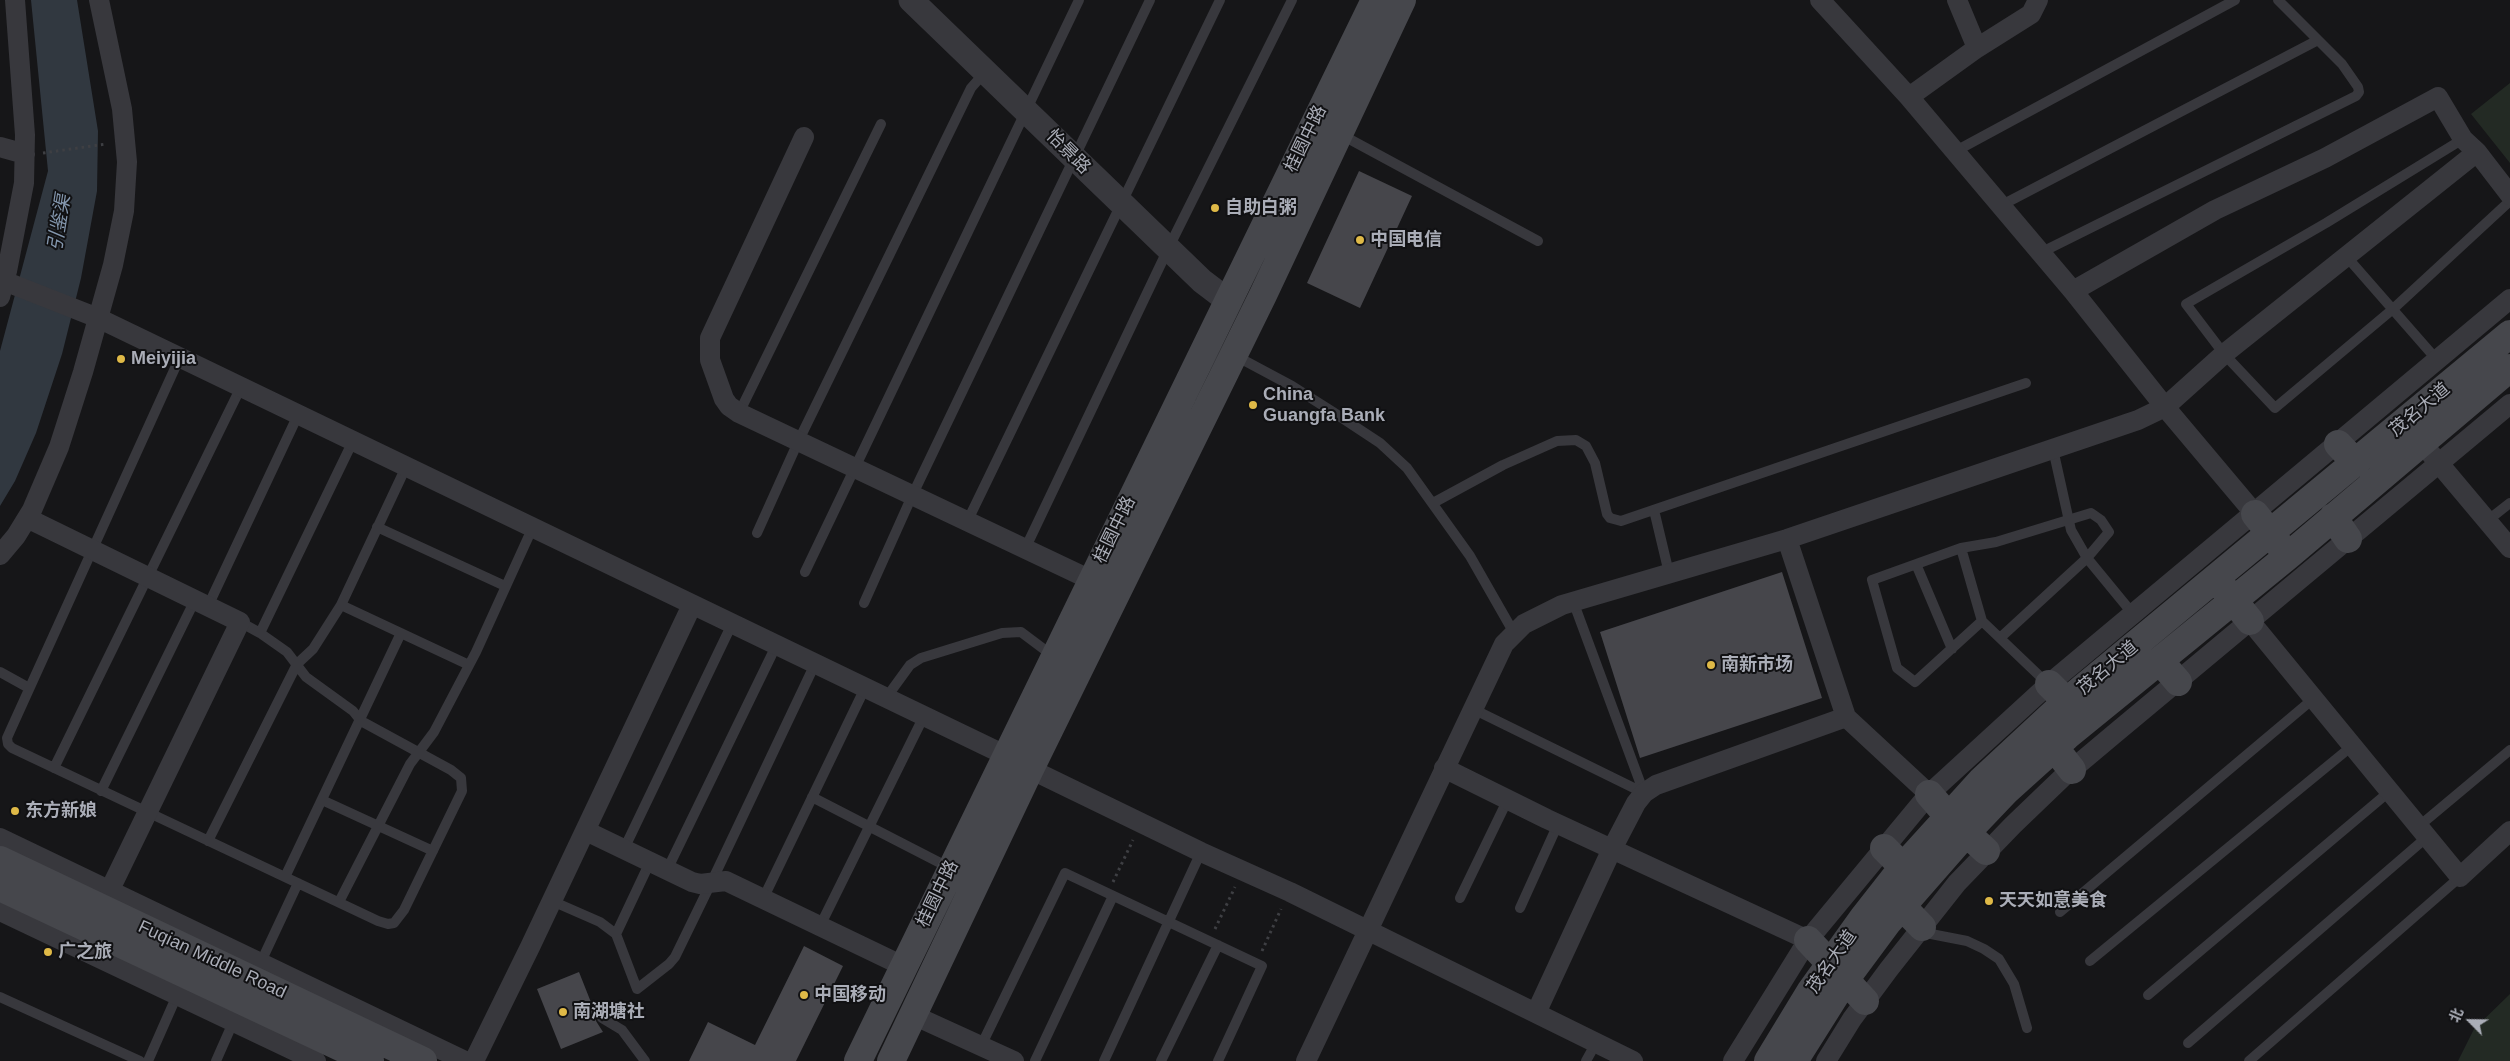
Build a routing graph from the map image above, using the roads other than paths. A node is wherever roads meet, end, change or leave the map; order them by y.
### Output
1 (15, 0) edge
2 (99, 0) edge
3 (911, 0) edge
4 (1079, 0) edge
5 (1150, 0) edge
6 (1220, 0) edge
7 (1292, 0) edge
8 (1375, 0) edge
9 (1402, 0) edge
10 (1820, 0) edge
11 (1957, 0) edge
12 (2038, 0) edge
13 (2235, 0) edge
14 (2278, 0) edge
15 (2318, 40) junction
16 (1977, 48) junction
17 (986, 71) junction
18 (1909, 97) junction
19 (1026, 110) junction
20 (881, 124) dead end
21 (1339, 134) junction
22 (804, 137) dead end
23 (2470, 145) junction
24 (0, 148) edge
25 (1954, 152) junction
26 (25, 154) junction
27 (1073, 158) junction
28 (2510, 195) edge
29 (2510, 201) edge
30 (1121, 203) junction
31 (2000, 206) junction
32 (1538, 241) dead end
33 (1169, 247) junction
34 (2040, 253) junction
35 (2346, 256) junction
36 (8, 288) edge
37 (2073, 291) junction
38 (2510, 299) edge
39 (1227, 300) junction
40 (2393, 310) junction
41 (91, 314) junction
42 (1251, 317) junction
43 (2510, 334) edge
44 (2224, 354) junction
45 (1234, 355) junction
46 (180, 357) junction
47 (2437, 360) junction
48 (2510, 368) edge
49 (2026, 383) dead end
50 (241, 387) junction
51 (2510, 404) edge
52 (2165, 407) junction
53 (298, 414) junction
54 (739, 414) junction
55 (2414, 432) junction
56 (352, 441) junction
57 (798, 442) junction
58 (2052, 449) junction
59 (2347, 454) junction
60 (2439, 463) junction
61 (406, 467) junction
62 (854, 468) junction
63 (912, 496) junction
64 (1433, 503) junction
65 (2510, 503) edge
66 (1654, 510) junction
67 (27, 518) junction
68 (2069, 519) junction
69 (2487, 521) junction
70 (967, 522) junction
71 (2263, 524) junction
72 (377, 528) junction
73 (2340, 528) junction
74 (532, 529) junction
75 (757, 533) dead end
76 (1787, 539) junction
77 (1961, 548) junction
78 (2510, 548) edge
79 (1025, 549) junction
80 (92, 550) junction
81 (0, 555) edge
82 (2288, 556) junction
83 (2087, 558) junction
84 (1916, 564) junction
85 (805, 572) dead end
86 (1669, 573) junction
87 (147, 577) junction
88 (2216, 579) junction
89 (1091, 580) junction
90 (505, 586) junction
91 (1573, 602) junction
92 (202, 603) junction
93 (864, 603) dead end
94 (341, 605) junction
95 (692, 605) junction
96 (2242, 611) junction
97 (2133, 614) junction
98 (1982, 621) junction
99 (240, 622) junction
100 (732, 624) junction
101 (260, 632) junction
102 (1514, 632) junction
103 (401, 633) junction
104 (2000, 638) junction
105 (776, 646) junction
106 (1952, 649) junction
107 (1053, 656) junction
108 (2160, 661) junction
109 (297, 664) junction
110 (815, 664) junction
111 (469, 665) junction
112 (0, 672) edge
113 (2178, 682) junction
114 (30, 688) junction
115 (864, 688) junction
116 (2058, 693) junction
117 (886, 698) junction
118 (2314, 699) junction
119 (1473, 709) junction
120 (924, 716) junction
121 (1846, 717) junction
122 (2086, 720) junction
123 (361, 721) junction
124 (2054, 746) junction
125 (2352, 746) junction
126 (2510, 750) edge
127 (418, 753) junction
128 (1005, 755) junction
129 (54, 768) junction
130 (1444, 768) junction
131 (1030, 769) junction
132 (2072, 770) junction
133 (101, 791) junction
134 (2390, 791) junction
135 (1644, 793) junction
136 (1929, 794) junction
137 (812, 797) junction
138 (1508, 799) junction
139 (322, 800) junction
140 (147, 812) junction
141 (1558, 824) junction
142 (1957, 824) junction
143 (378, 826) junction
144 (869, 827) junction
145 (586, 831) junction
146 (2510, 831) edge
147 (2423, 832) junction
148 (0, 838) edge
149 (208, 841) junction
150 (1884, 848) junction
151 (624, 849) junction
152 (1612, 849) junction
153 (433, 851) junction
154 (1201, 852) junction
155 (1986, 852) junction
156 (0, 860) edge
157 (658, 866) junction
158 (1903, 867) junction
159 (950, 868) junction
160 (285, 877) junction
161 (2460, 877) junction
162 (712, 881) junction
163 (298, 884) junction
164 (0, 886) edge
165 (1110, 894) junction
166 (1460, 898) dead end
167 (1894, 898) junction
168 (105, 899) junction
169 (763, 899) junction
170 (552, 901) junction
171 (339, 902) junction
172 (1520, 908) dead end
173 (0, 911) edge
174 (2060, 912) dead end
175 (1169, 921) junction
176 (820, 926) junction
177 (1922, 927) junction
178 (1368, 930) junction
179 (74, 934) junction
180 (616, 934) junction
181 (1808, 940) junction
182 (1214, 943) junction
183 (2090, 960) dead end
184 (902, 966) junction
185 (188, 970) junction
186 (1838, 972) junction
187 (247, 991) junction
188 (2148, 995) dead end
189 (0, 997) edge
190 (1865, 1001) junction
191 (1536, 1013) junction
192 (912, 1015) junction
193 (602, 1018) dead end
194 (2028, 1028) dead end
195 (1596, 1042) junction
196 (2188, 1043) dead end
197 (981, 1046) junction
198 (140, 1061) edge
199 (148, 1061) edge
200 (216, 1061) edge
201 (316, 1061) edge
202 (370, 1061) edge
203 (423, 1061) edge
204 (465, 1061) edge
205 (474, 1061) edge
206 (645, 1061) edge
207 (858, 1061) edge
208 (891, 1061) edge
209 (1014, 1061) edge
210 (1035, 1061) edge
211 (1104, 1061) edge
212 (1161, 1061) edge
213 (1218, 1061) edge
214 (1306, 1061) edge
215 (1586, 1061) edge
216 (1633, 1061) edge
217 (1733, 1061) edge
218 (1768, 1061) edge
219 (1794, 1061) edge
220 (1826, 1061) edge
221 (2248, 1061) edge

1 - 26 street
2 - 41 street
3 - 17 street, 怡景路
4 - 19 lane
5 - 27 lane
6 - 30 lane
7 - 33 lane
8 - 39 main road, 桂圆中路
9 - 21 main road, 桂圆中路
10 - 18 street
11 - 16 street
12 - 16 street
13 - 25 lane
14 - 15 lane
15 - 31 lane
15 - 34 lane
16 - 18 street
17 - 19 street, 怡景路
17 - 57 lane
18 - 25 street
19 - 27 street, 怡景路
19 - 62 lane
20 - 54 lane
21 - 32 lane
21 - 42 main road, 桂圆中路
22 - 54 street
23 - 28 street
23 - 35 street
23 - 37 street
23 - 44 lane
24 - 26 street
25 - 31 street
26 - 36 street
27 - 30 street, 怡景路
27 - 63 lane
29 - 40 lane
30 - 33 street, 怡景路
30 - 70 lane
31 - 34 street
33 - 39 street, 怡景路
33 - 79 lane
34 - 37 street
35 - 40 lane
35 - 44 street
36 - 41 street
37 - 52 street
38 - 47 street
39 - 42 main road
39 - 89 main road, 桂圆中路
40 - 44 lane
40 - 47 lane
41 - 46 street
41 - 67 street
42 - 45 main road, 桂圆中路
43 - 55 main road, 茂名大道
44 - 52 street
45 - 64 lane
45 - 131 main road, 桂圆中路
46 - 50 street
46 - 80 lane
47 - 59 street
48 - 55 main road, 茂名大道
49 - 66 lane
50 - 53 street
50 - 87 lane
51 - 60 street
52 - 58 street
52 - 71 street
53 - 56 street
53 - 92 lane
54 - 57 street
55 - 59 main road, 茂名大道
55 - 60 street
55 - 73 main road, 茂名大道
56 - 61 street
56 - 101 lane
57 - 62 street
57 - 75 lane
58 - 68 lane
58 - 76 street
59 - 71 main road, 茂名大道
60 - 69 street
60 - 73 street
61 - 72 lane
61 - 74 street
62 - 63 street
62 - 85 lane
63 - 70 street
63 - 93 lane
64 - 66 lane
64 - 102 lane
65 - 69 lane
66 - 86 lane
67 - 80 street
67 - 81 street
68 - 77 lane
68 - 83 lane
68 - 83 lane
69 - 78 street
70 - 79 street
71 - 82 main road
71 - 88 main road, 茂名大道
71 - 97 street
72 - 90 lane
72 - 94 lane
73 - 82 main road, 茂名大道
73 - 96 street
74 - 90 lane
74 - 95 street
76 - 86 street
76 - 121 street
77 - 84 lane
77 - 98 lane
79 - 89 street
80 - 87 street
80 - 114 lane
82 - 96 main road, 茂名大道
83 - 97 lane
83 - 104 lane
84 - 106 lane
84 - 106 lane
86 - 91 street
87 - 92 street
87 - 129 lane
88 - 96 main road
88 - 116 main road, 茂名大道
89 - 107 main road, 桂圆中路
90 - 111 lane
91 - 102 street
91 - 135 lane
92 - 99 street
92 - 133 lane
94 - 103 lane
94 - 109 lane
95 - 100 street
95 - 145 street
96 - 108 main road, 茂名大道
96 - 113 street
96 - 118 street
97 - 116 street
98 - 104 lane
98 - 106 lane
99 - 101 lane
99 - 140 street
100 - 105 street
100 - 151 lane
101 - 109 lane
102 - 119 street
103 - 111 lane
103 - 123 lane
104 - 116 lane
105 - 110 street
105 - 157 lane
107 - 117 lane
107 - 128 main road, 桂圆中路
108 - 113 main road
108 - 122 main road, 茂名大道
109 - 123 lane
109 - 149 lane
110 - 115 street
110 - 162 lane
111 - 127 lane
112 - 114 lane
113 - 132 street
114 - 129 lane
115 - 117 street
115 - 137 lane
116 - 122 main road
116 - 136 street
116 - 142 main road, 茂名大道
117 - 120 street
118 - 125 street
118 - 174 lane
119 - 130 street
119 - 135 lane
120 - 128 street
120 - 144 lane
121 - 135 street
121 - 136 street
122 - 124 main road, 茂名大道
123 - 127 lane
123 - 139 lane
124 - 132 main road
124 - 142 main road, 茂名大道
125 - 134 street
125 - 183 lane
126 - 147 lane
127 - 143 lane
127 - 153 lane
128 - 131 main road
128 - 159 main road, 桂圆中路
129 - 133 lane
130 - 138 street
130 - 178 street
131 - 154 street
131 - 192 main road, 桂圆中路
132 - 155 street
133 - 140 lane
134 - 147 street
134 - 188 lane
135 - 152 street
136 - 142 main road
136 - 150 street
137 - 144 lane
137 - 169 lane
138 - 141 street
138 - 166 lane
139 - 143 lane
139 - 160 lane
140 - 149 lane
140 - 168 street
141 - 152 street
141 - 172 lane
142 - 155 main road
142 - 158 main road, 茂名大道
142 - 167 main road, 茂名大道
143 - 153 lane
143 - 171 lane
144 - 159 lane
144 - 176 lane
145 - 151 street
145 - 170 street
146 - 161 street
147 - 161 street
147 - 196 lane
148 - 168 street
149 - 160 lane
150 - 158 main road
150 - 181 street
151 - 157 street
152 - 181 street
152 - 191 street
153 - 171 lane
154 - 175 lane
154 - 178 street
155 - 177 street
156 - 168 main road, Fuqian Middle Road
157 - 162 street
157 - 180 lane
158 - 167 main road, 茂名大道
159 - 184 main road, 桂圆中路
160 - 163 lane
161 - 221 lane
162 - 169 street
162 - 180 lane
163 - 171 lane
163 - 187 lane
164 - 179 main road, Fuqian Middle Road
165 - 175 lane
165 - 197 lane
165 - 210 lane
167 - 177 main road
167 - 186 main road, 茂名大道
168 - 185 main road, Fuqian Middle Road
168 - 187 street
169 - 176 street
170 - 180 lane
170 - 205 street
173 - 179 street
175 - 182 lane
175 - 211 lane
176 - 184 street
177 - 190 street
177 - 194 lane
178 - 191 street
178 - 214 street
179 - 185 main road, Fuqian Middle Road
181 - 186 main road
181 - 217 street
182 - 212 lane
182 - 213 lane
184 - 207 main road, 桂圆中路
185 - 187 main road, Fuqian Middle Road
185 - 199 lane
186 - 190 main road
186 - 218 main road, 茂名大道
186 - 219 main road, 茂名大道
187 - 200 lane
187 - 201 street
187 - 202 main road, Fuqian Middle Road
187 - 203 main road, Fuqian Middle Road
187 - 204 street
189 - 198 lane
190 - 220 street
191 - 195 street
192 - 197 street
192 - 208 main road, 桂圆中路
193 - 206 lane
195 - 215 lane
195 - 216 street
197 - 209 street

